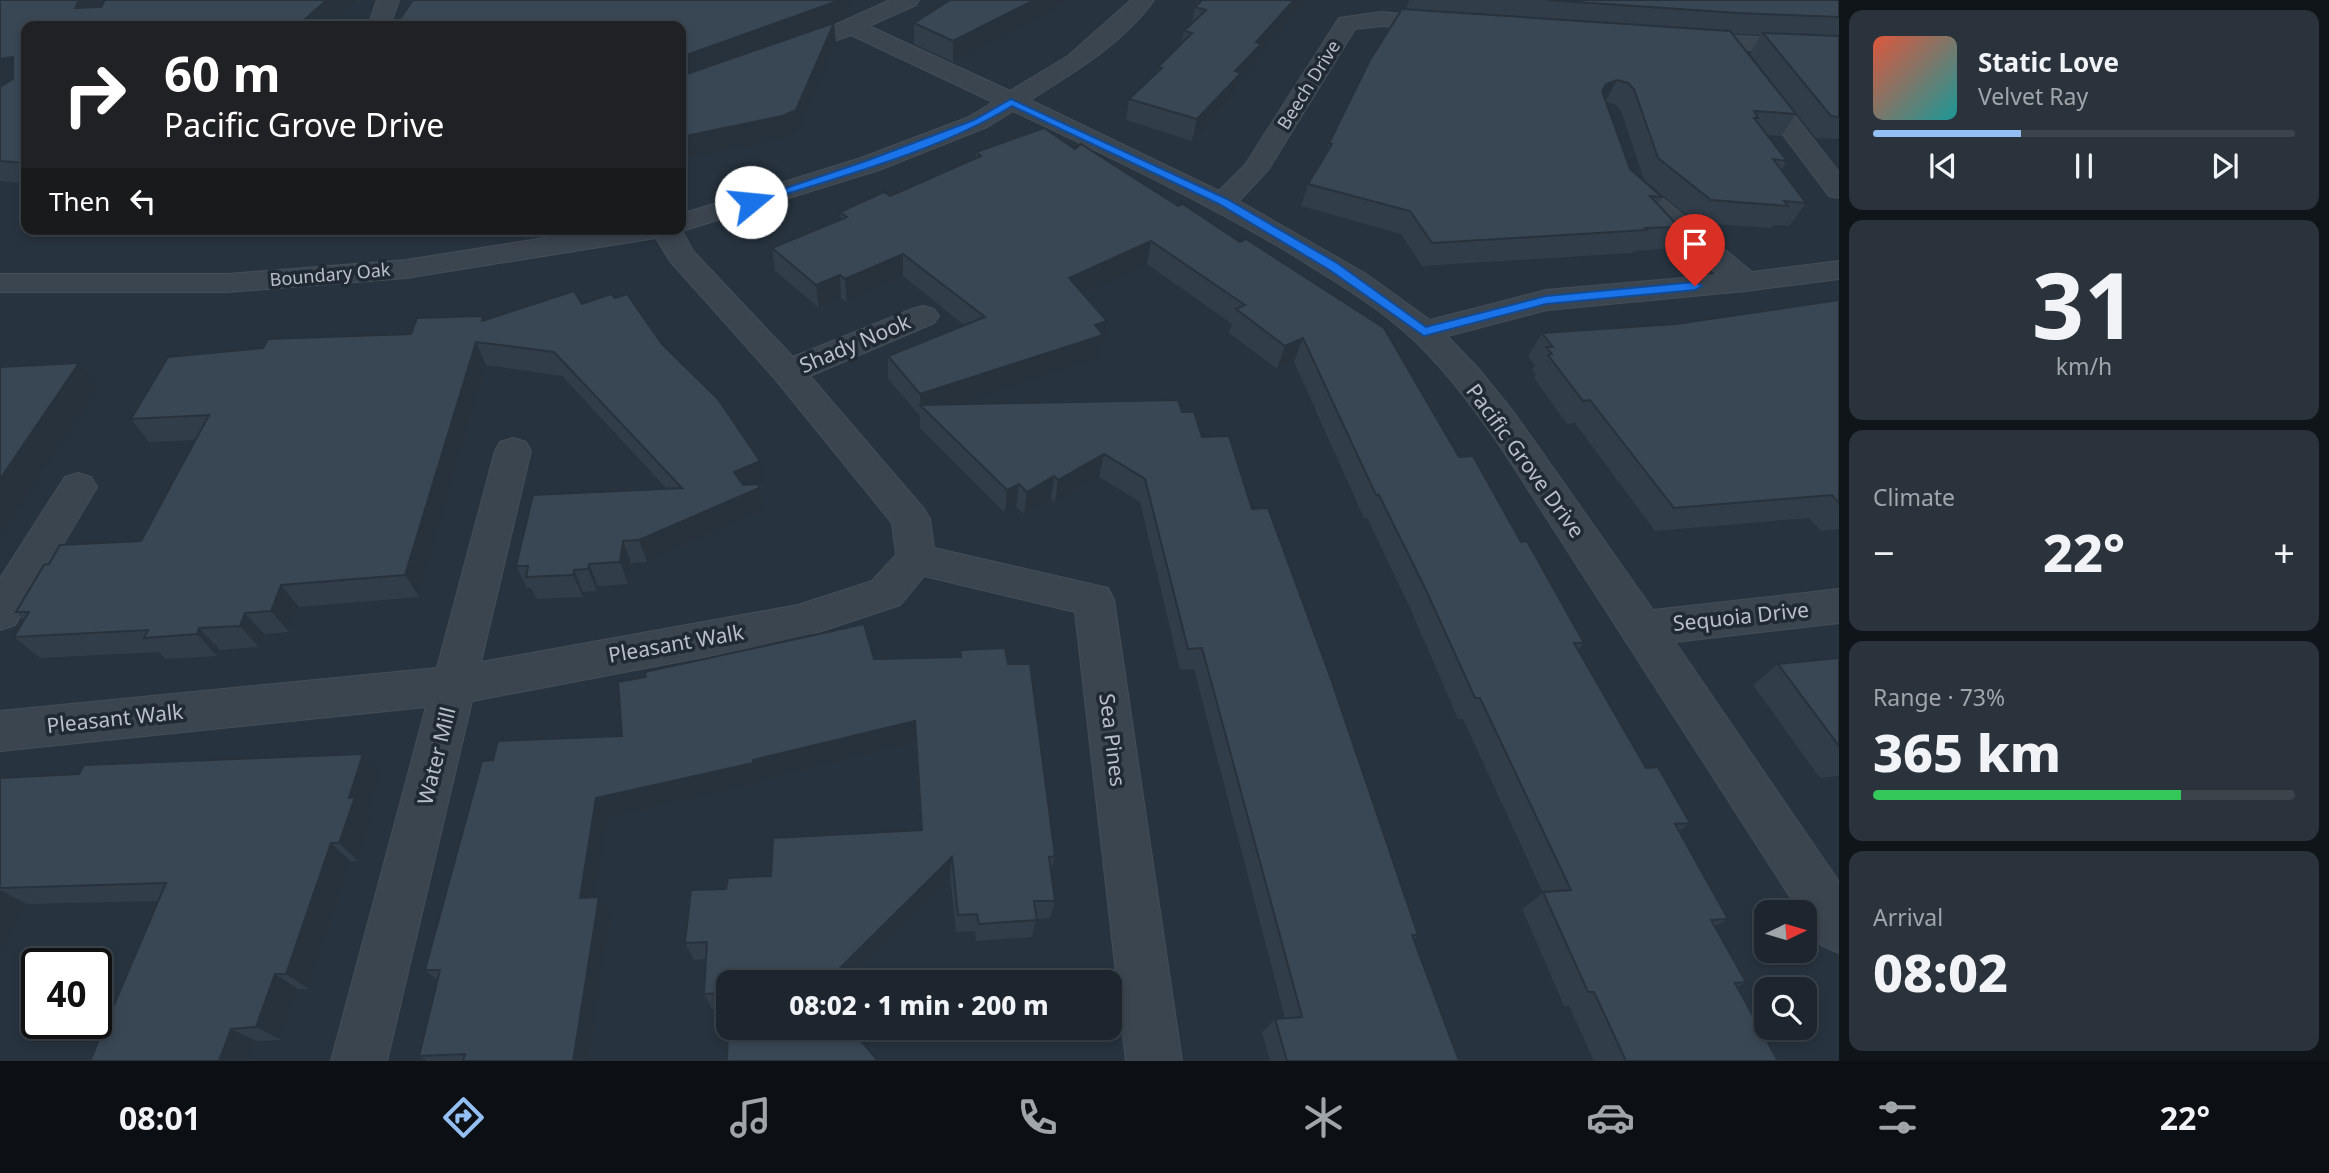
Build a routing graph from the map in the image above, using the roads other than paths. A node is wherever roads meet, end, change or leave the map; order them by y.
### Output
1 (388, 0) edge
2 (908, 0) edge
3 (1143, 0) edge
4 (381, 21) edge
5 (1464, 25) edge
6 (852, 27) junction
7 (1671, 39) edge
8 (812, 42) edge
9 (1726, 43) junction
10 (1839, 48) edge
11 (1011, 102) junction
12 (1625, 173) edge
13 (1839, 190) edge
14 (1223, 202) junction
15 (686, 221) edge
16 (620, 235) edge
17 (669, 235) edge
18 (1839, 270) edge
19 (1745, 282) junction
20 (0, 283) edge
21 (923, 316) dead end
22 (1424, 332) junction
23 (788, 372) junction
24 (513, 451) dead end
25 (78, 487) dead end
26 (916, 559) junction
27 (1839, 606) edge
28 (0, 613) edge
29 (1643, 628) junction
30 (456, 685) junction
31 (0, 731) edge
32 (1839, 927) edge
33 (359, 1061) edge
34 (1154, 1061) edge

1 - 4 street
2 - 6 street
3 - 11 street
5 - 14 street, Beech Drive
6 - 8 street
6 - 11 street, Pacific Grove Drive
7 - 9 street
9 - 10 street
9 - 13 street
11 - 14 street, Pacific Grove Drive
11 - 15 street
12 - 19 street
14 - 22 street, Pacific Grove Drive
16 - 20 street, Boundary Oak
17 - 23 street
18 - 19 street
19 - 22 street
21 - 23 street, Shady Nook
22 - 29 street, Pacific Grove Drive
23 - 26 street
24 - 30 street, Water Mill
25 - 28 street
26 - 30 street, Pleasant Walk
26 - 34 street, Sea Pines
27 - 29 street, Sequoia Drive
29 - 32 street, Pacific Grove Drive
30 - 31 street, Pleasant Walk
30 - 33 street, Water Mill

